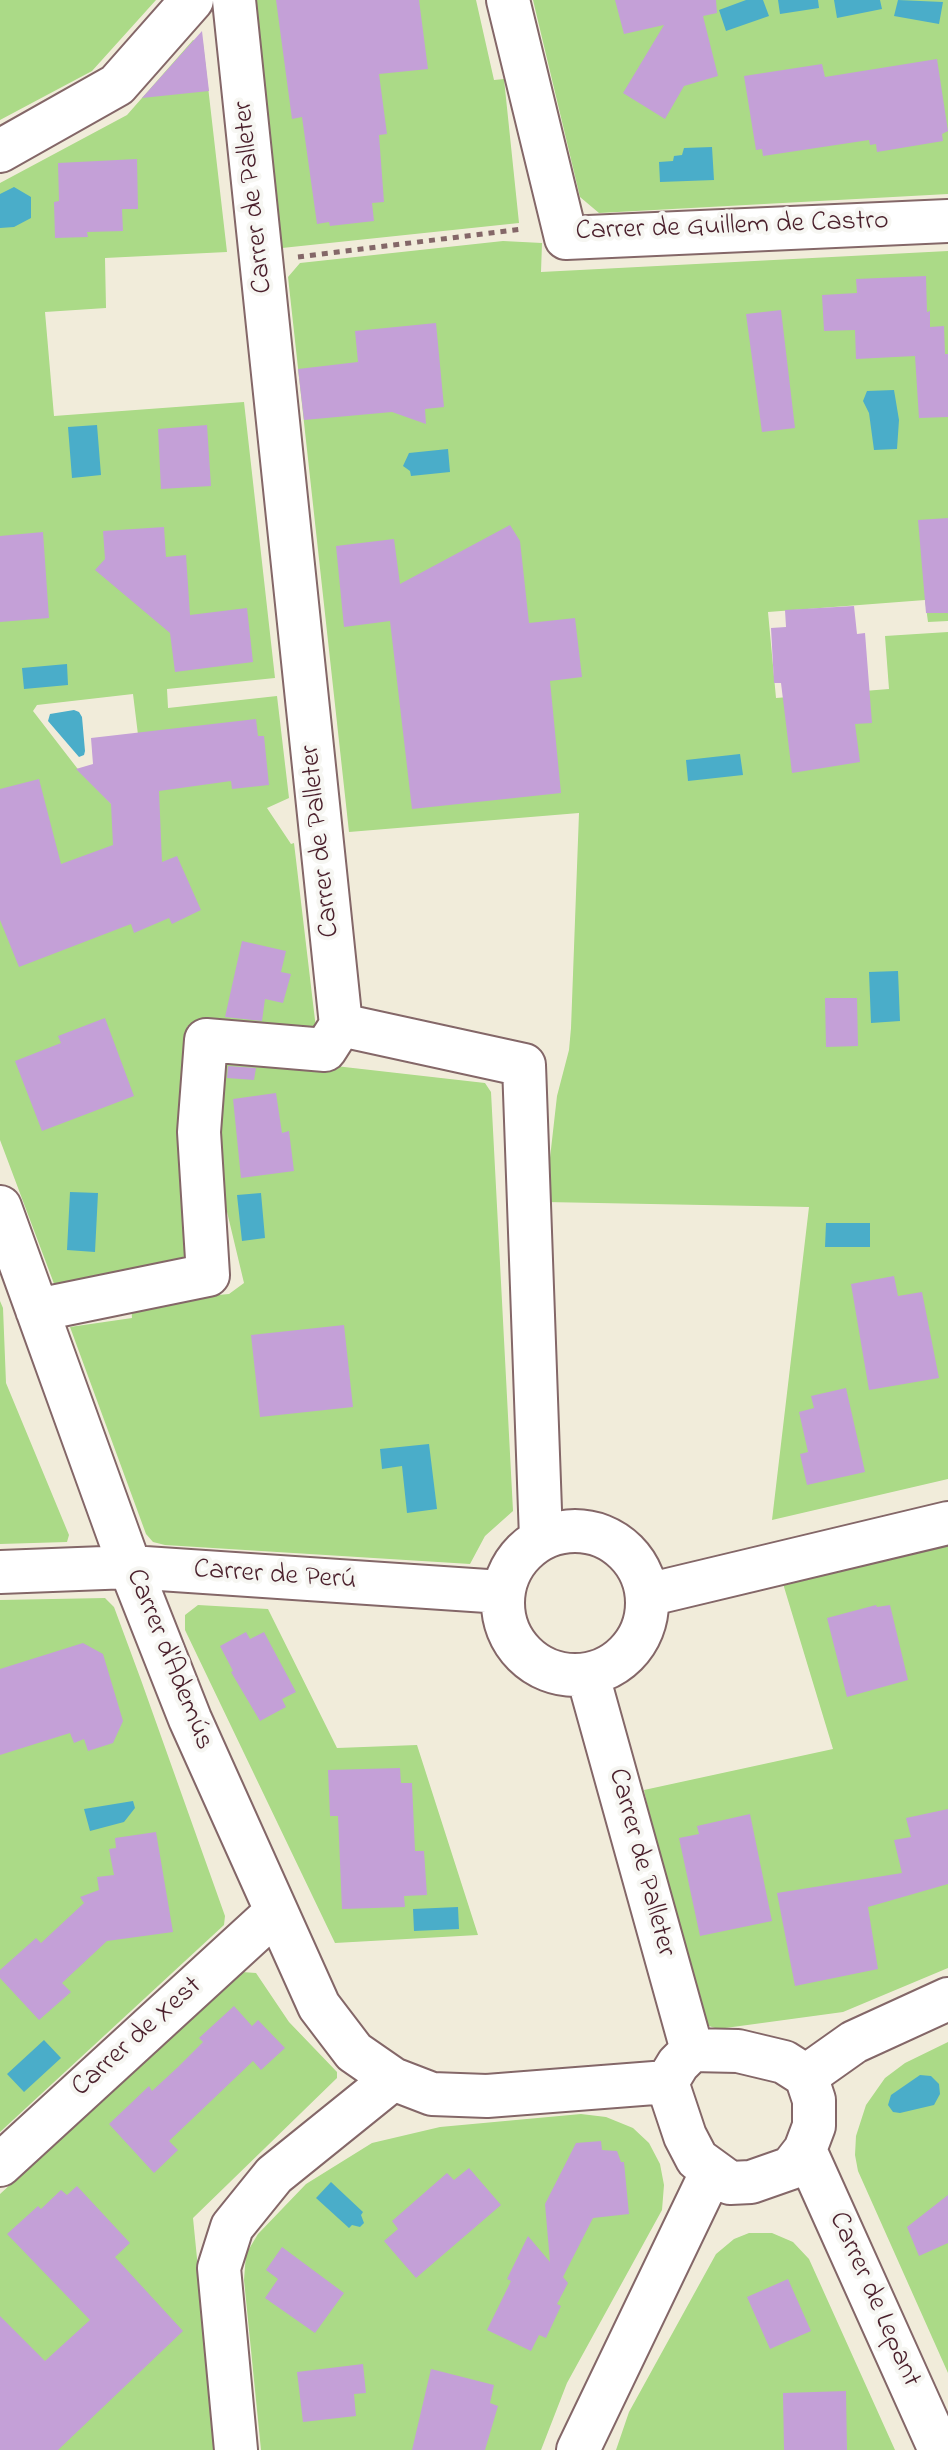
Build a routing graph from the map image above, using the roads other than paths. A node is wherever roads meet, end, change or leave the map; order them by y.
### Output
1 (192, 0) edge
2 (234, 0) edge
3 (508, 0) edge
4 (0, 151) edge
5 (948, 221) edge
6 (341, 1025) junction
7 (0, 1207) edge
8 (37, 1310) junction
9 (948, 1523) edge
10 (541, 1538) junction
11 (130, 1567) junction
12 (0, 1572) edge
13 (502, 1592) junction
14 (647, 1595) junction
15 (588, 1676) junction
16 (276, 1912) junction
17 (948, 1999) edge
18 (680, 2066) junction
19 (806, 2076) junction
20 (393, 2079) junction
21 (805, 2150) junction
22 (0, 2165) edge
23 (712, 2171) junction
24 (236, 2450) edge
25 (578, 2450) edge
26 (940, 2450) edge

1 - 4 street
2 - 6 street, Carrer de Palleter
3 - 5 street, Carrer de Guillem de Castro
6 - 8 street
6 - 10 street
7 - 8 street, Carrer d'Ademús
8 - 11 street, Carrer d'Ademús
9 - 14 street
10 - 13 street
10 - 14 street
11 - 12 street, Carrer de Perú
11 - 13 street, Carrer de Perú
11 - 16 street, Carrer d'Ademús
13 - 15 street
14 - 15 street
15 - 18 street, Carrer de Palleter
16 - 20 street, Carrer d'Ademús
16 - 22 street, Carrer de Xest
17 - 19 street
18 - 19 street
18 - 20 street, Carrer d'Ademús
18 - 23 street
19 - 21 street
20 - 24 street
21 - 23 street
21 - 26 street, Carrer de Lepant
23 - 25 street

